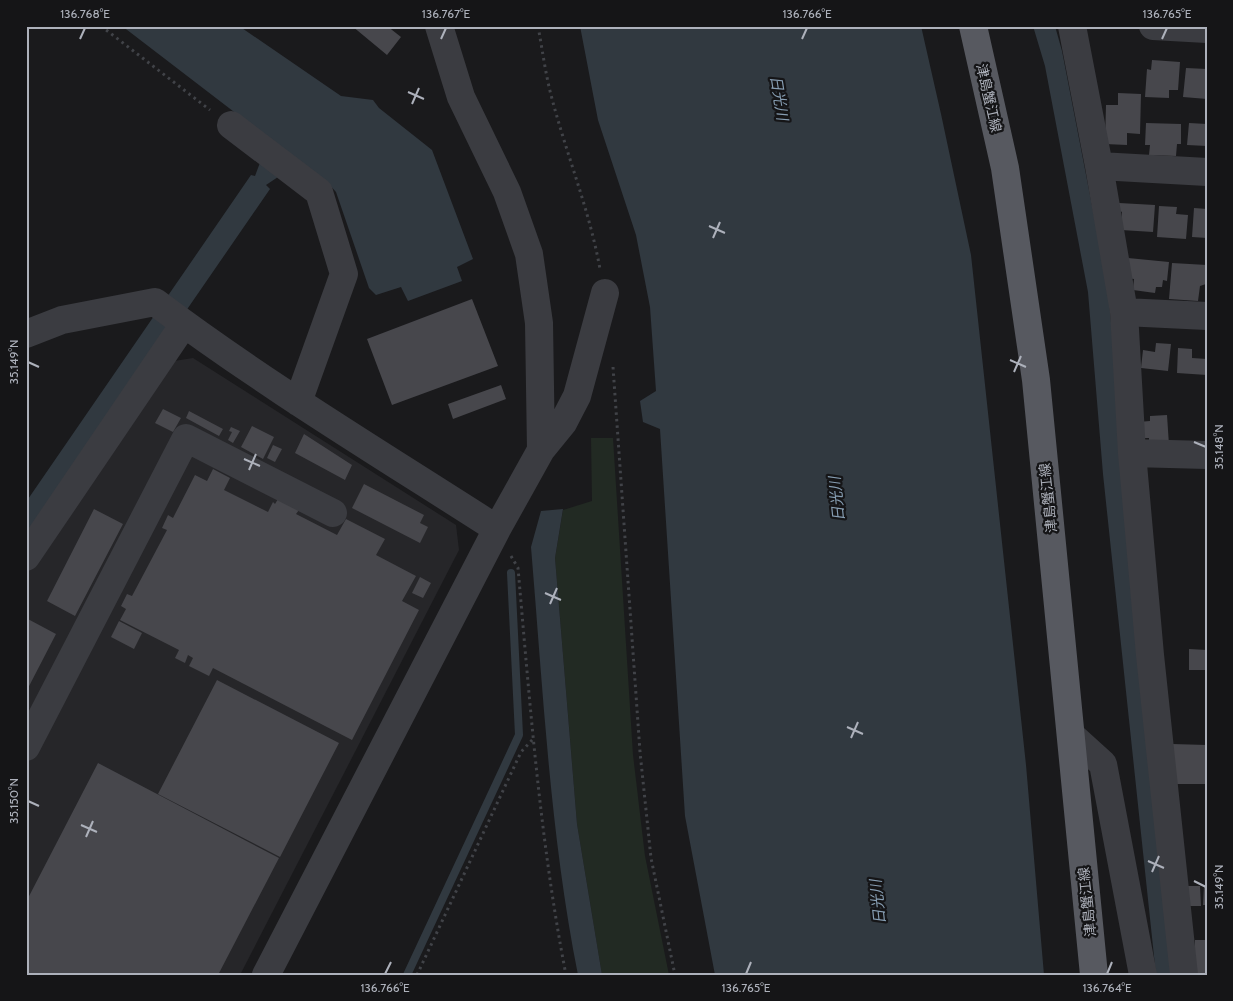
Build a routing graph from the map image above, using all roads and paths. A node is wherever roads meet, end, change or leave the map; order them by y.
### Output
1 (101, 26) edge
2 (439, 26) edge
3 (538, 26) edge
4 (973, 26) edge
5 (1072, 26) edge
6 (1153, 26) edge
7 (1207, 29) edge
8 (231, 125) joint
9 (1099, 166) junction
10 (1207, 172) edge
11 (605, 293) joint
12 (1124, 312) junction
13 (1207, 316) edge
14 (182, 323) junction
15 (26, 334) edge
16 (613, 366) dead end
17 (298, 402) junction
18 (541, 450) junction
19 (1132, 453) junction
20 (1207, 454) edge
21 (333, 513) dead end
22 (497, 529) junction
23 (26, 557) edge
24 (1071, 735) junction
25 (533, 739) junction
26 (26, 747) edge
27 (266, 975) edge
28 (416, 975) edge
29 (566, 975) edge
30 (674, 975) edge
31 (1094, 975) edge
32 (1142, 975) edge
33 (1184, 975) edge

1 - 8 path
2 - 18 street
3 - 11 path
4 - 24 main road, 津島蟹江線
5 - 9 street
6 - 7 street
8 - 17 street
9 - 10 street
9 - 12 street
11 - 18 street
12 - 13 street
12 - 19 street
14 - 15 street
14 - 17 street
14 - 23 street
16 - 30 path
17 - 22 street
18 - 22 street
19 - 20 street
19 - 33 street
21 - 26 street
22 - 25 path
22 - 27 street
24 - 31 main road, 津島蟹江線
24 - 32 street
25 - 28 path
25 - 29 path

